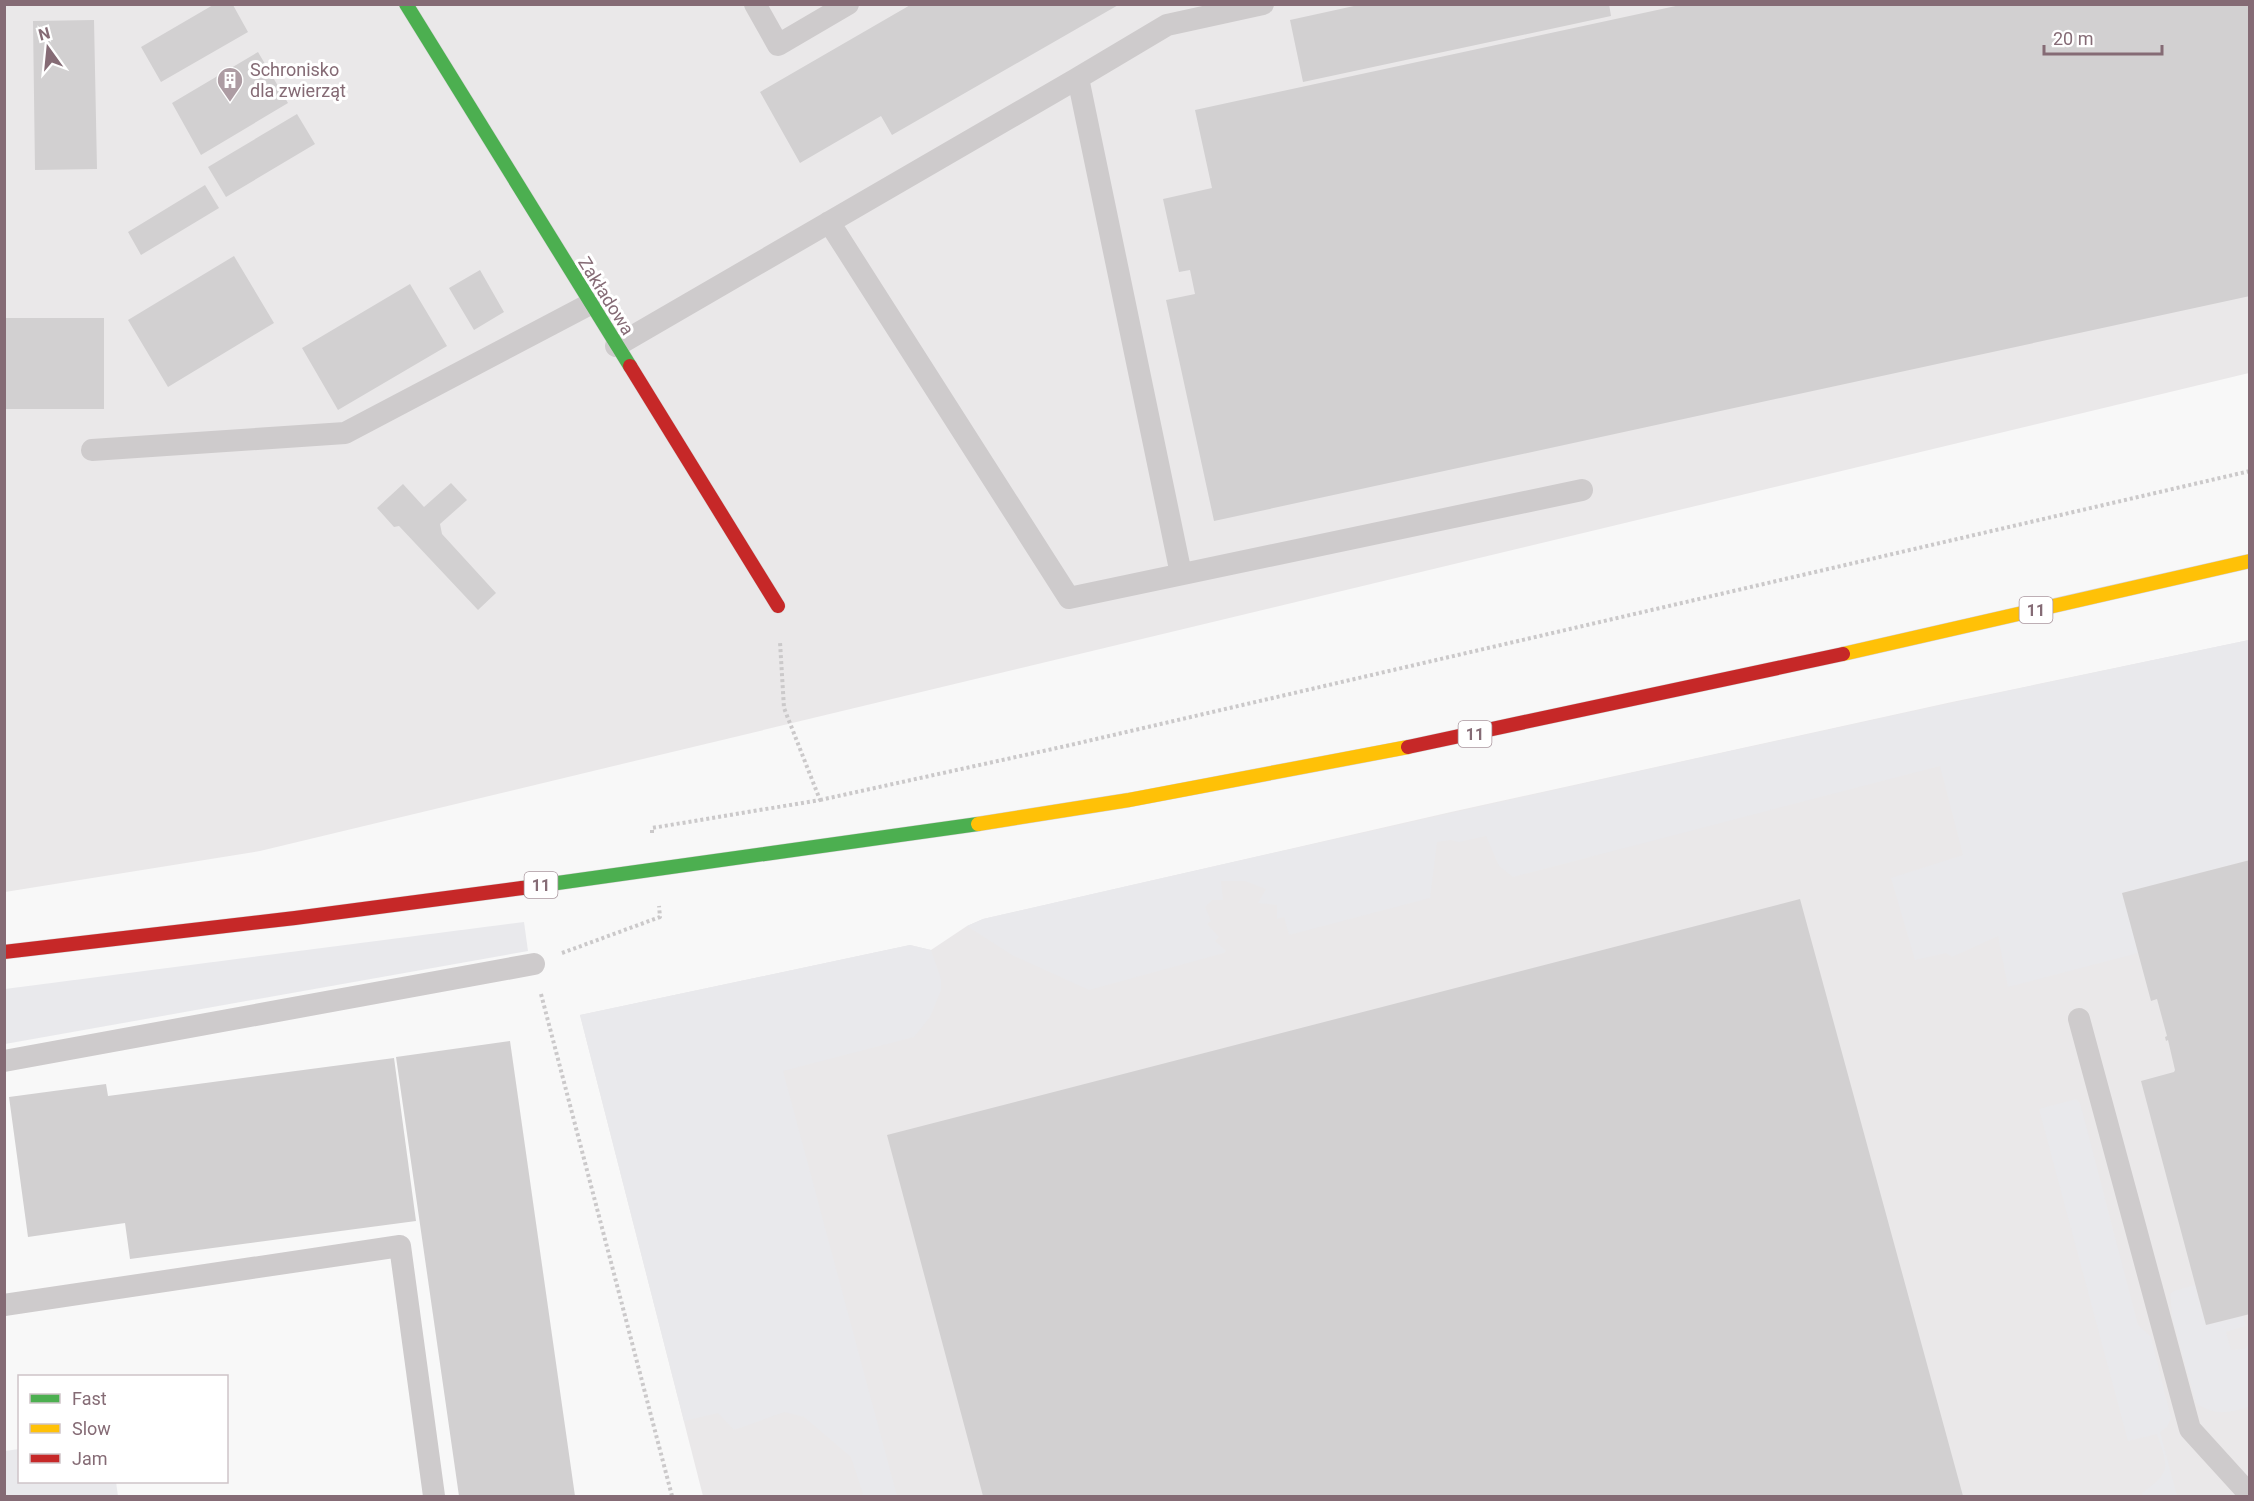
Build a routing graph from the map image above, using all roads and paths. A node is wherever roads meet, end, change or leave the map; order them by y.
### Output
1 (406, 4) edge
2 (755, 4) edge
3 (848, 4) edge
4 (1263, 4) edge
5 (1078, 78) junction
6 (829, 222) junction
7 (590, 304) junction
8 (616, 346) junction
9 (92, 450) dead end
10 (2250, 471) edge
11 (1582, 490) dead end
12 (2250, 561) edge
13 (1181, 574) junction
14 (778, 606) joint
15 (820, 800) junction
16 (657, 869) junction
17 (4, 952) edge
18 (534, 964) junction
19 (2079, 1019) dead end
20 (4, 1061) edge
21 (4, 1305) edge
22 (2249, 1494) edge
23 (434, 1497) edge
24 (672, 1497) edge

1 - 7 main road, Zakładowa
2 - 3 lane
4 - 5 lane
5 - 6 lane
5 - 13 lane
6 - 8 lane
6 - 13 lane
7 - 8 main road, Zakładowa
7 - 9 lane
8 - 14 main road, Zakładowa
10 - 15 path
11 - 13 lane
12 - 16 main road, 11
14 - 15 path
15 - 16 path
16 - 17 main road, 11
16 - 18 path
18 - 20 lane
18 - 24 path
19 - 22 lane
21 - 23 lane

